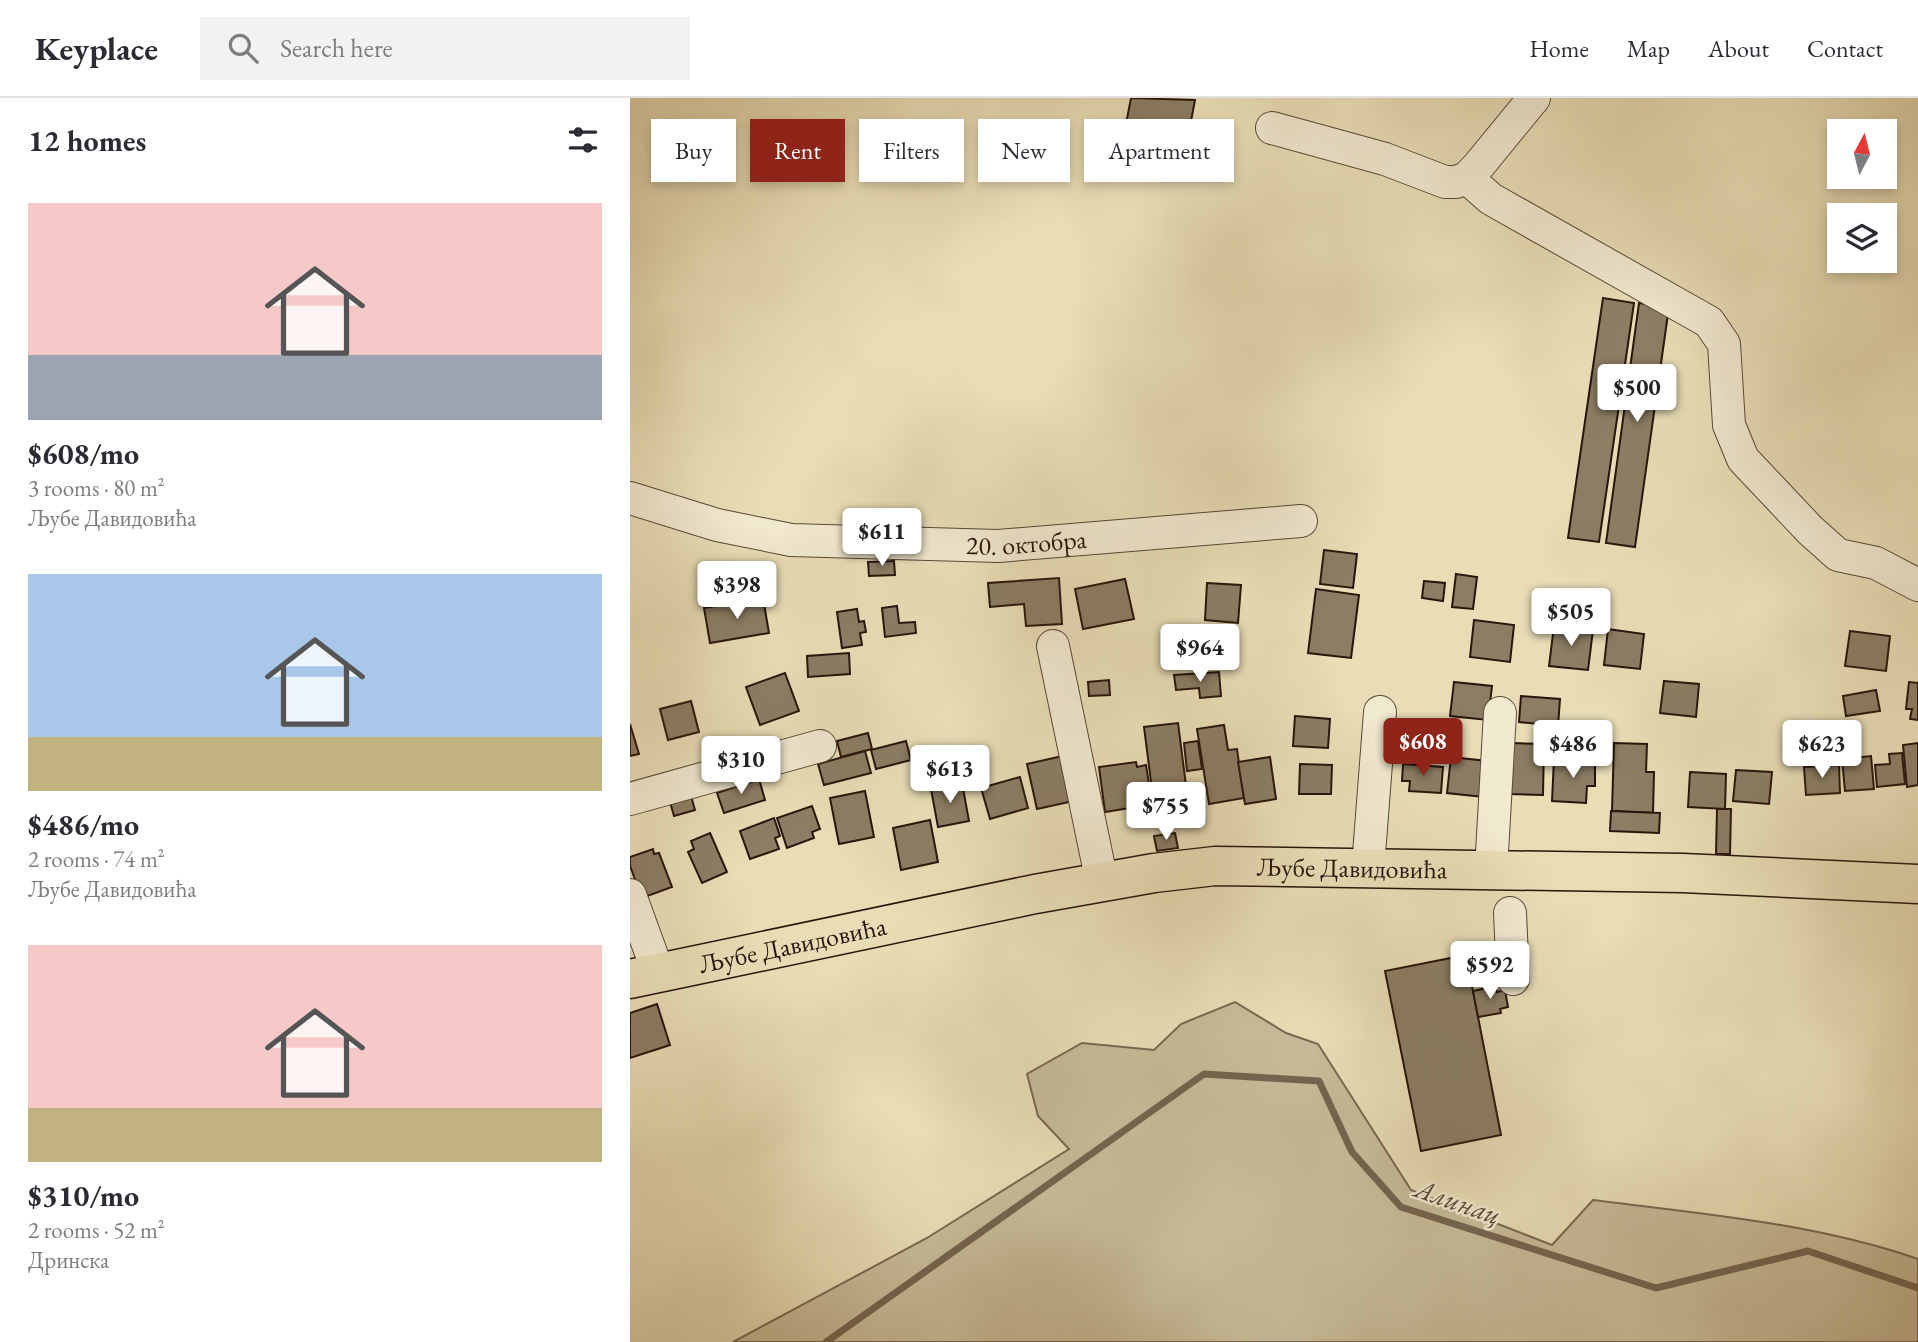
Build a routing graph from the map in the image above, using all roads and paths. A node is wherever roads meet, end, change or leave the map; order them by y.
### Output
1 (1534, 98) edge
2 (1272, 128) dead end
3 (1467, 178) junction
4 (630, 498) edge
5 (1301, 522) dead end
6 (1918, 585) edge
7 (1053, 646) dead end
8 (1380, 712) dead end
9 (1500, 713) dead end
10 (820, 746) dead end
11 (630, 799) edge
12 (1368, 867) junction
13 (1491, 870) junction
14 (1102, 882) junction
15 (1918, 884) edge
16 (630, 895) edge
17 (1510, 913) dead end
18 (644, 976) edge
19 (1513, 979) dead end

1 - 3 street
2 - 3 street
3 - 6 street
4 - 5 street, 20. октобра
7 - 14 street
8 - 12 street
9 - 13 street
10 - 11 street
12 - 13 main road, Љубе Давидовића
12 - 14 main road, Љубе Давидовића
13 - 15 main road, Љубе Давидовића
14 - 18 main road, Љубе Давидовића
16 - 18 street
17 - 19 street

